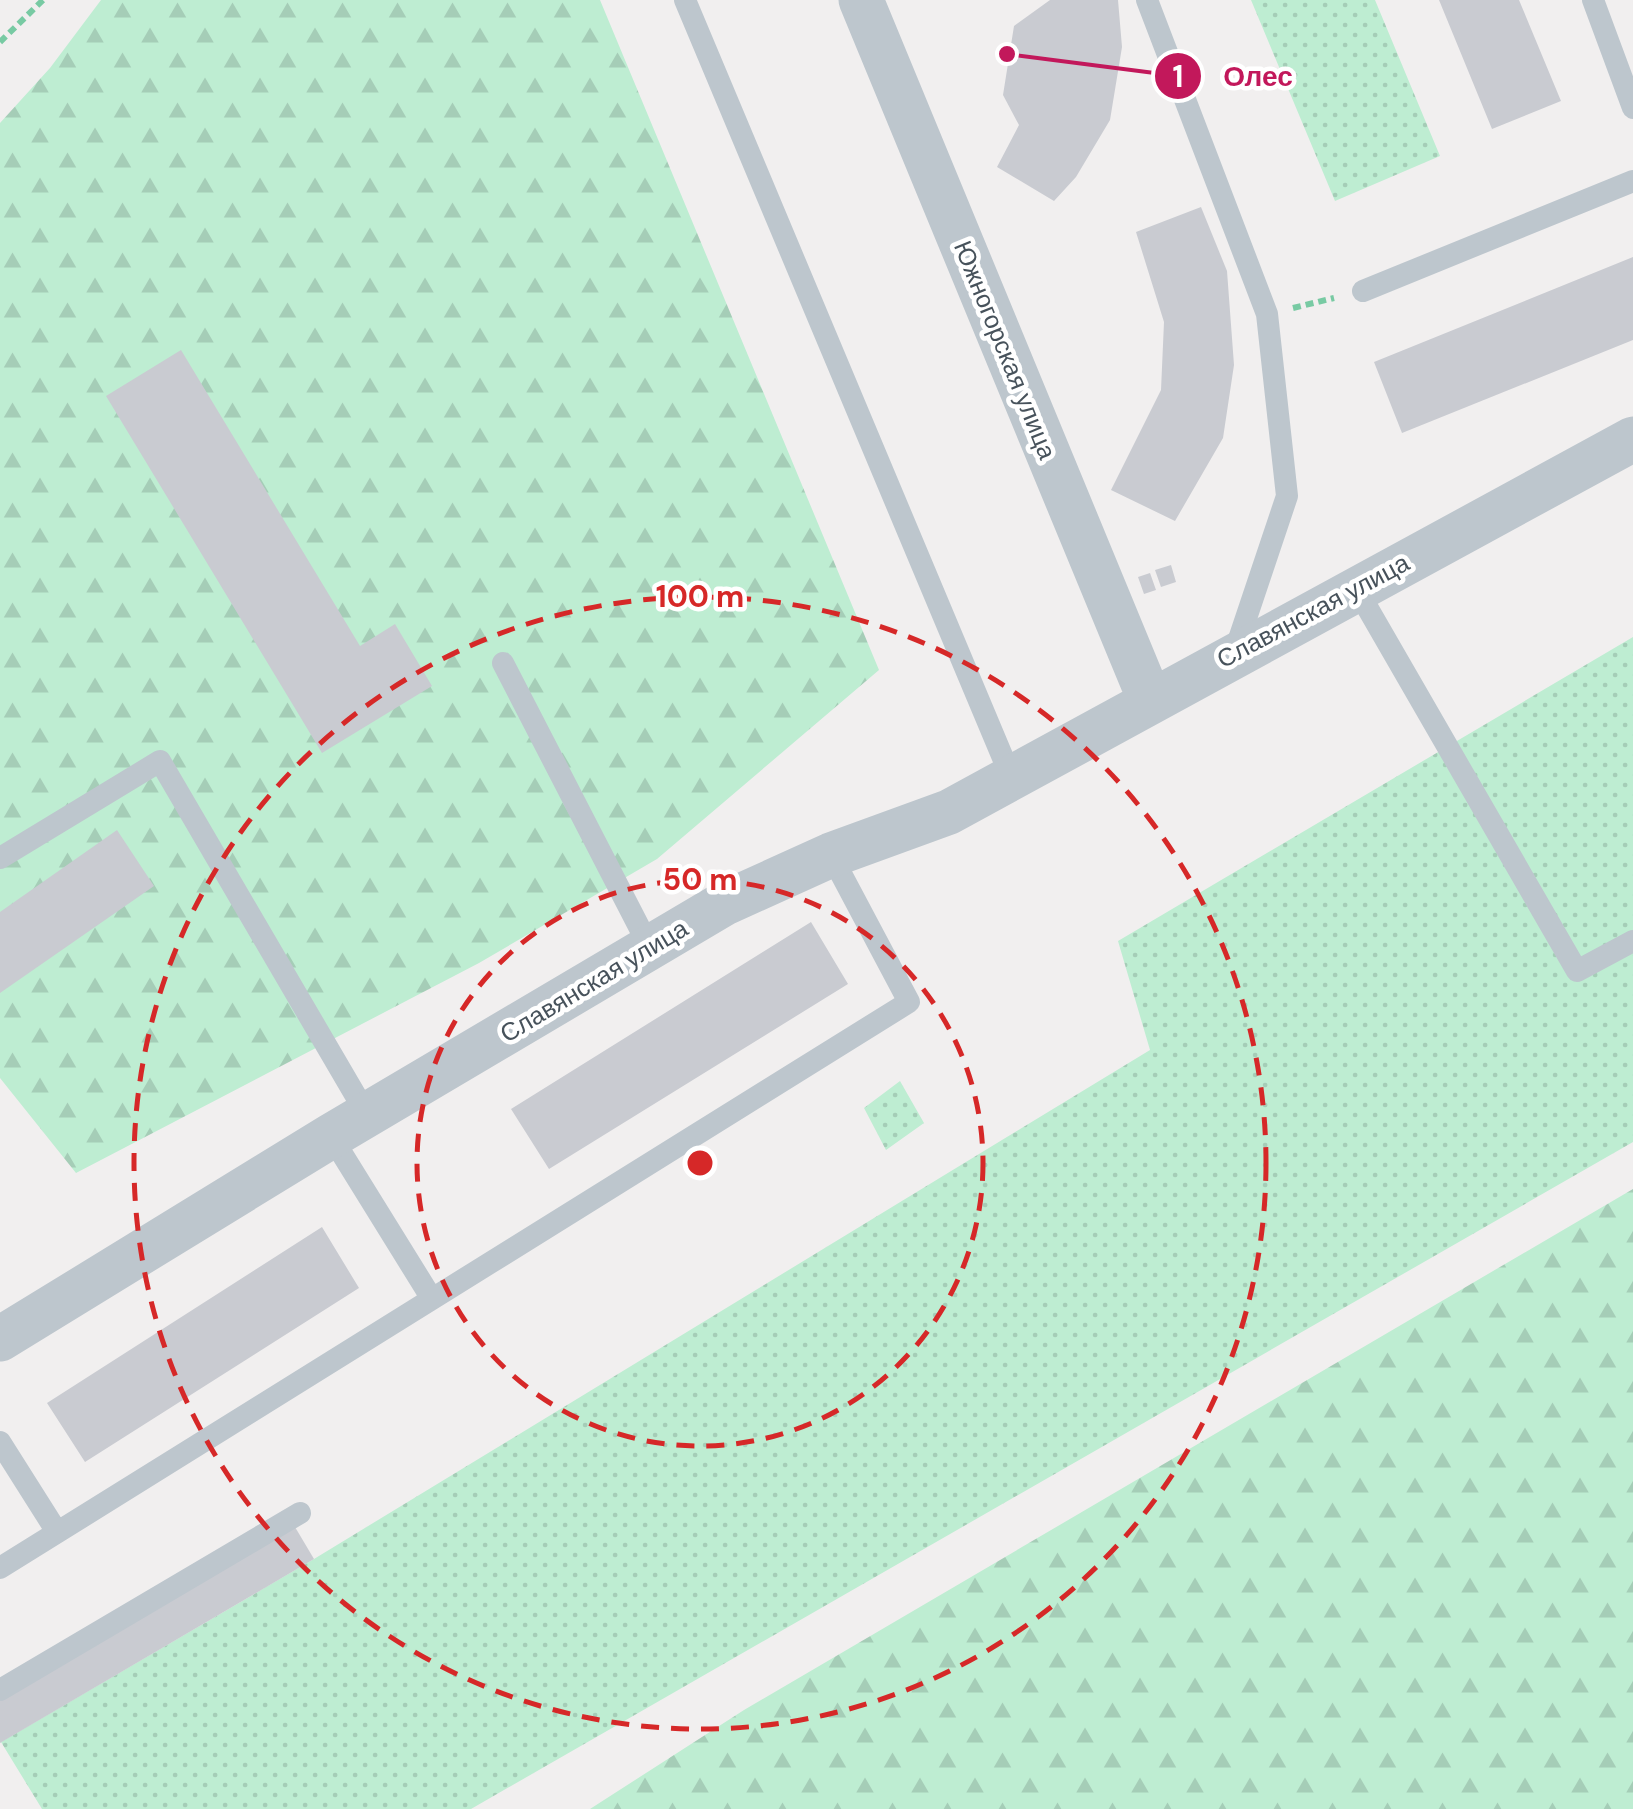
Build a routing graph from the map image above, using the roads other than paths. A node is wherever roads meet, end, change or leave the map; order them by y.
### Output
1 (685, 0) edge
2 (860, 0) edge
3 (1148, 0) edge
4 (1593, 0) edge
5 (1633, 108) edge
6 (1633, 181) edge
7 (1362, 291) road end
8 (1633, 439) edge
9 (1356, 588) junction
10 (1234, 654) junction
11 (503, 663) dead end
12 (1150, 700) junction
13 (1011, 777) junction
14 (831, 855) junction
15 (0, 858) edge
16 (1633, 941) edge
17 (650, 948) junction
18 (349, 1125) junction
19 (432, 1299) junction
20 (0, 1340) edge
21 (0, 1442) edge
22 (300, 1513) dead end
23 (57, 1532) junction
24 (0, 1568) edge
25 (0, 1690) edge

1 - 13 lane
2 - 12 street, Южногорская улица
3 - 10 lane
4 - 5 lane
6 - 7 lane
8 - 9 street, Славянская улица
9 - 10 street, Славянская улица
9 - 16 lane
10 - 12 street, Славянская улица
11 - 17 lane
12 - 13 street, Славянская улица
13 - 14 street, Славянская улица
14 - 17 street, Славянская улица
14 - 19 lane
15 - 18 lane
17 - 18 street, Славянская улица
18 - 19 lane
18 - 20 street, Славянская улица
19 - 23 lane
21 - 23 lane
22 - 25 lane
23 - 24 lane

